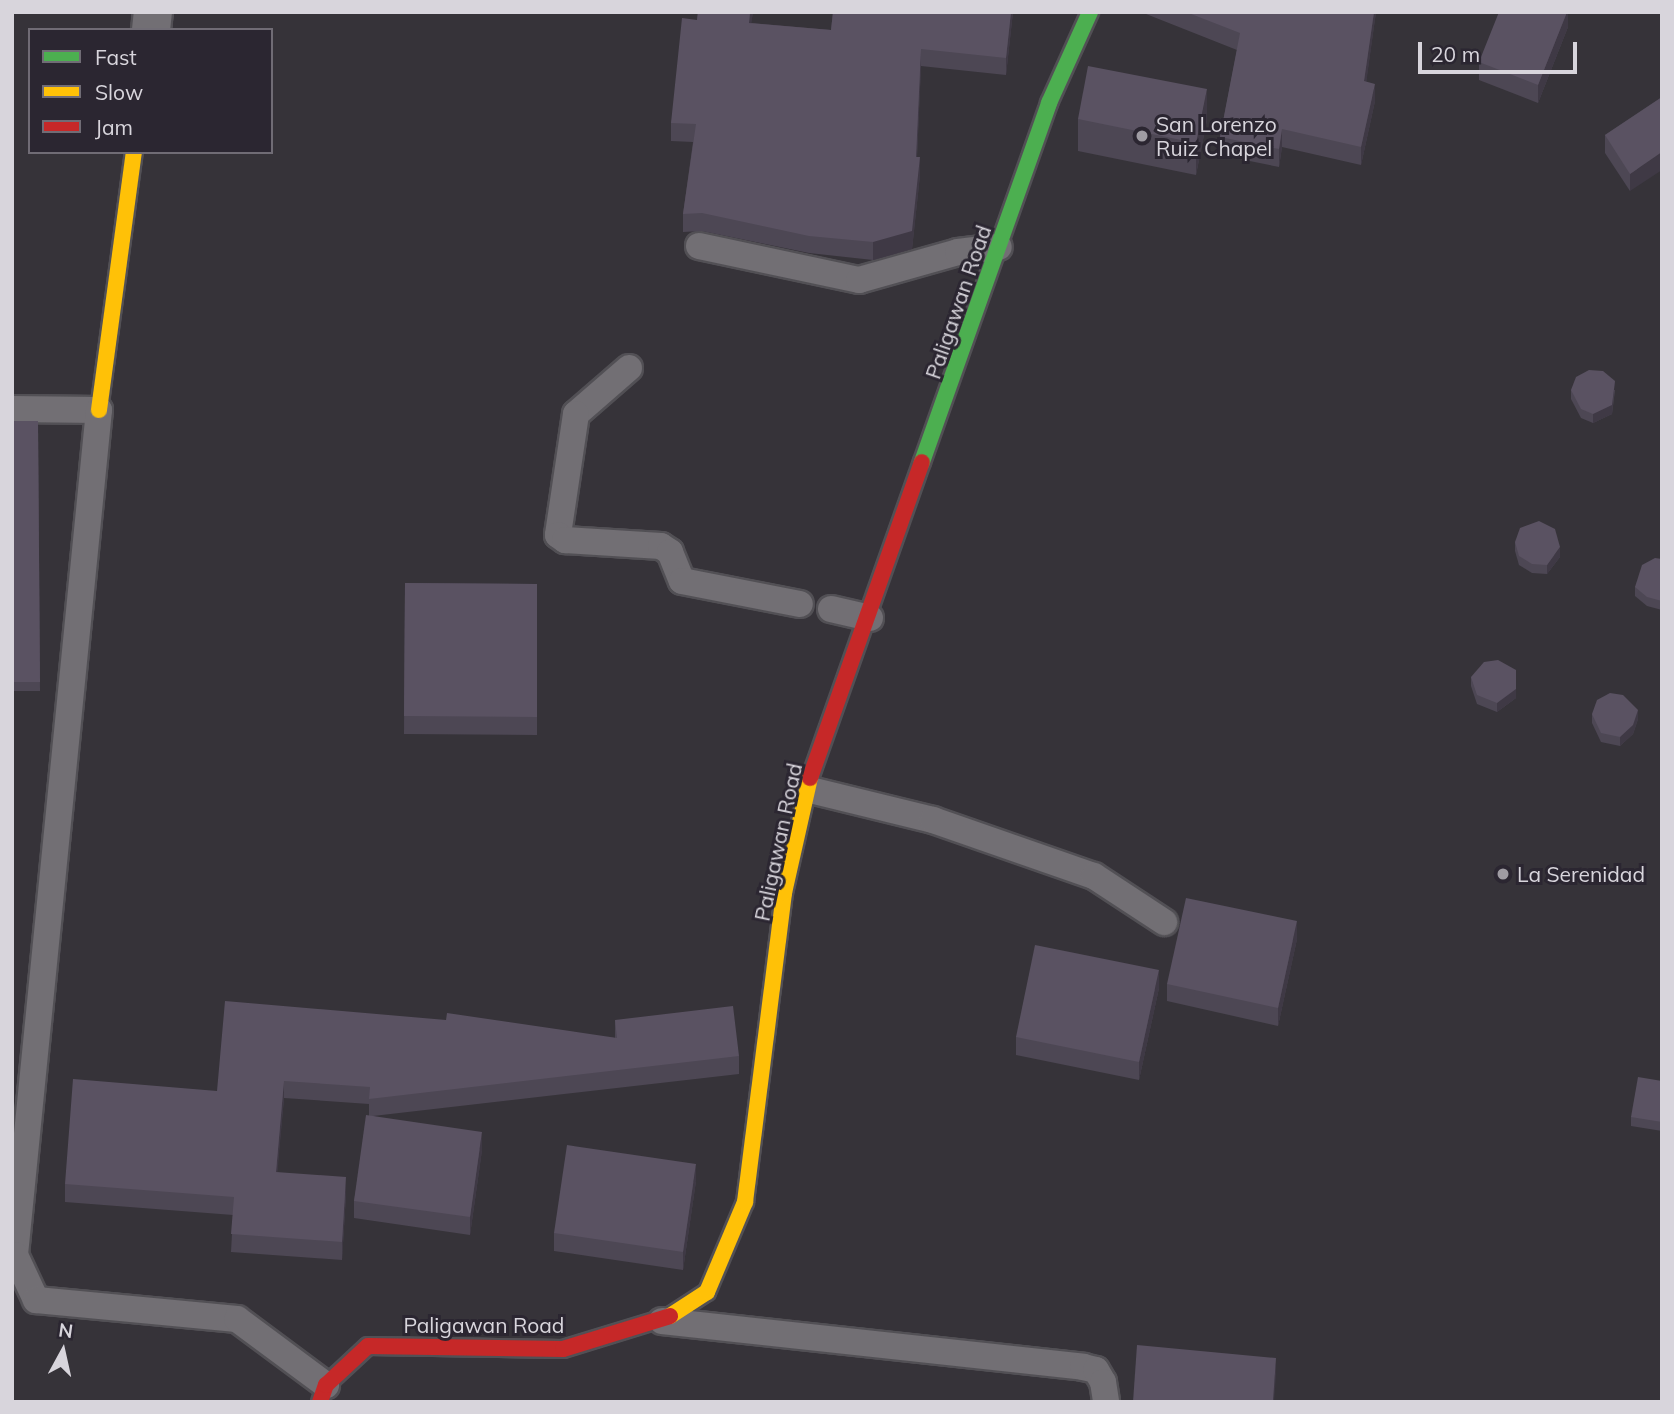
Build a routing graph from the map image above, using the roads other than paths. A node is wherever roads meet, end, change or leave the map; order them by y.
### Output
1 (1090, 12) edge
2 (134, 154) edge
3 (699, 246) dead end
4 (999, 247) junction
5 (629, 368) dead end
6 (12, 409) edge
7 (99, 410) junction
8 (800, 604) dead end
9 (831, 610) dead end
10 (870, 618) junction
11 (806, 789) junction
12 (1164, 922) dead end
13 (662, 1321) junction
14 (323, 1393) edge
15 (1106, 1402) edge

1 - 4 street, Paligawan Road
2 - 7 street
3 - 4 lane
4 - 10 street, Paligawan Road
5 - 8 lane
6 - 7 lane
7 - 14 lane
9 - 10 lane
10 - 11 street, Paligawan Road
11 - 12 lane
11 - 13 street, Paligawan Road
13 - 14 street, Paligawan Road
13 - 15 lane

